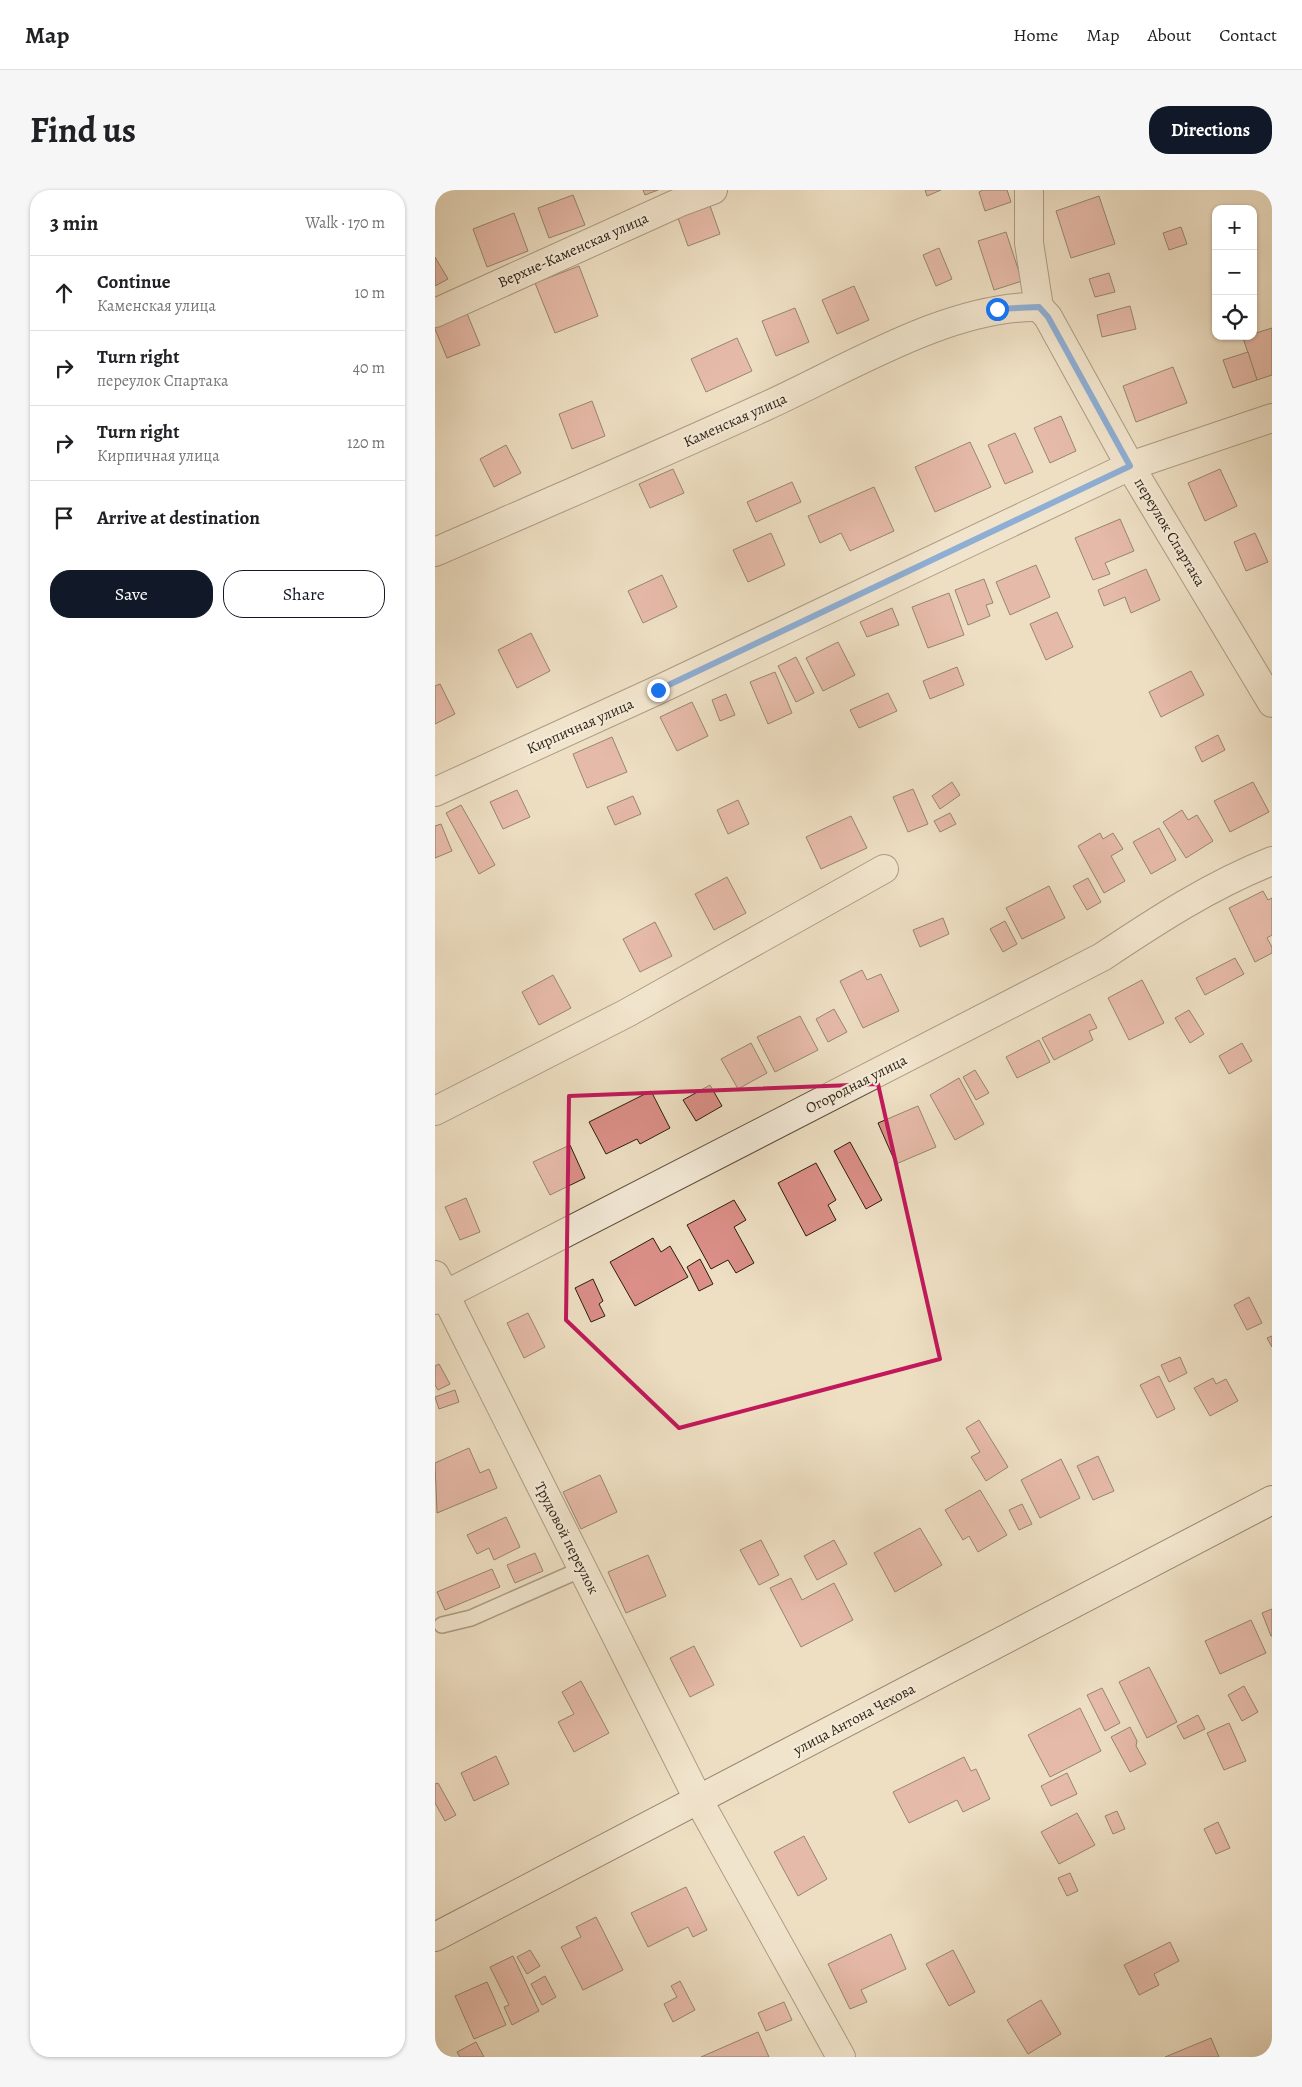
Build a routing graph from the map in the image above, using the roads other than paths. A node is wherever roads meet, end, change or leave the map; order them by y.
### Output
1 (713, 190) edge
2 (1029, 190) edge
3 (1039, 307) junction
4 (435, 312) edge
5 (1272, 418) edge
6 (1130, 466) junction
7 (435, 552) edge
8 (1272, 703) edge
9 (435, 792) edge
10 (1272, 862) edge
11 (884, 869) dead end
12 (435, 1111) edge
13 (438, 1290) edge
14 (1272, 1500) edge
15 (582, 1569) junction
16 (442, 1625) dead end
17 (699, 1801) junction
18 (435, 1936) edge
19 (841, 2057) edge

1 - 4 street, Верхне-Каменская улица
2 - 3 street, переулок Спартака
3 - 6 street, переулок Спартака
3 - 7 street, Каменская улица
5 - 6 street, Кирпичная улица
6 - 8 street, переулок Спартака
6 - 9 street, Кирпичная улица
10 - 13 street, Огородная улица
11 - 12 street
13 - 15 street, Трудовой переулок
14 - 17 street, улица Антона Чехова
15 - 16 lane
15 - 17 street, Трудовой переулок
17 - 18 street, улица Антона Чехова
17 - 19 street, Трудовой переулок

